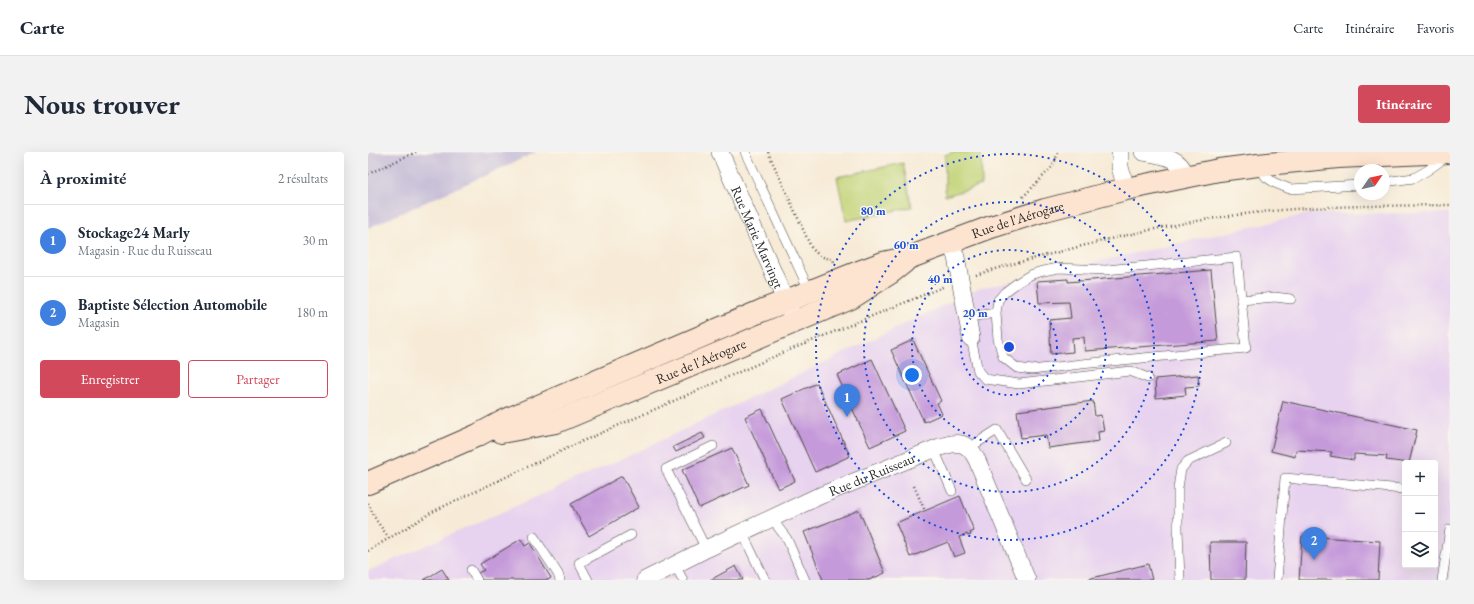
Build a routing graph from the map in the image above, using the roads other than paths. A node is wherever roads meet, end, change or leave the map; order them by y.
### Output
1 (720, 152) edge
2 (745, 152) edge
3 (1120, 152) edge
4 (1143, 152) edge
5 (1450, 153) edge
6 (1258, 165) junction
7 (1186, 176) junction
8 (1390, 181) edge
9 (1354, 185) edge
10 (1126, 189) junction
11 (950, 242) junction
12 (911, 257) junction
13 (1241, 300) junction
14 (1291, 300) dead end
15 (786, 301) junction
16 (814, 302) junction
17 (996, 313) junction
18 (968, 316) junction
19 (795, 321) junction
20 (971, 338) joint
21 (1148, 378) dead end
22 (478, 435) junction
23 (1226, 443) dead end
24 (713, 446) dead end
25 (970, 448) junction
26 (934, 449) junction
27 (1026, 479) dead end
28 (368, 483) edge
29 (1402, 489) dead end
30 (952, 491) dead end
31 (773, 517) junction
32 (1450, 529) edge
33 (742, 532) junction
34 (631, 536) dead end
35 (534, 537) dead end
36 (706, 549) junction
37 (675, 565) junction
38 (471, 570) dead end
39 (477, 580) edge
40 (560, 580) edge
41 (588, 580) edge
42 (645, 580) edge
43 (683, 580) edge
44 (765, 580) edge
45 (805, 580) edge
46 (1026, 580) edge
47 (1180, 580) edge
48 (1277, 580) edge
49 (1442, 580) edge

1 - 15 street, Rue Marie Marvingt
2 - 16 lane
3 - 10 street
4 - 7 street
5 - 6 main road, Rue de l'Aérogare
5 - 8 lane
6 - 7 main road, Rue de l'Aérogare
6 - 9 lane
7 - 10 main road, Rue de l'Aérogare
10 - 11 main road, Rue de l'Aérogare
11 - 12 main road, Rue de l'Aérogare
11 - 18 street
12 - 16 main road, Rue de l'Aérogare
12 - 16 main road, Rue de l'Aérogare
13 - 14 lane
13 - 17 lane
13 - 17 lane
15 - 16 main road, Rue de l'Aérogare
15 - 19 street, Rue Marie Marvingt
15 - 22 main road, Rue de l'Aérogare
16 - 19 main road, Rue de l'Aérogare
17 - 18 lane
18 - 20 street
19 - 22 main road, Rue de l'Aérogare
20 - 21 lane
22 - 28 main road, Rue de l'Aérogare
23 - 47 lane
24 - 36 lane
25 - 26 street, Rue du Ruisseau
25 - 27 lane
25 - 46 street
26 - 30 lane
26 - 31 street, Rue du Ruisseau
29 - 48 lane
31 - 33 street, Rue du Ruisseau
31 - 45 lane
32 - 49 lane
33 - 36 street, Rue du Ruisseau
33 - 44 lane
34 - 41 lane
35 - 40 lane
36 - 37 street, Rue du Ruisseau
37 - 42 street, Rue du Ruisseau
37 - 43 lane
38 - 39 lane

